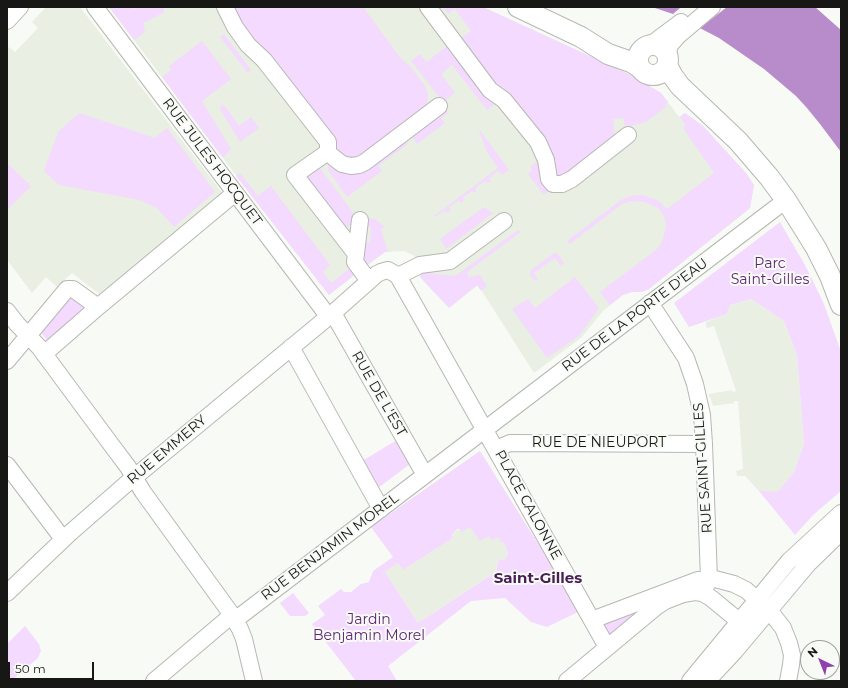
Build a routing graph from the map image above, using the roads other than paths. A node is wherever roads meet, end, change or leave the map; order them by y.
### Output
1 (20, 7) edge
2 (95, 7) edge
3 (225, 7) edge
4 (428, 7) edge
5 (518, 7) edge
6 (700, 7) edge
7 (712, 7) edge
8 (7, 21) edge
9 (674, 33) junction
10 (581, 37) junction
11 (646, 47) junction
12 (667, 60) junction
13 (644, 71) junction
14 (700, 104) junction
15 (439, 106) dead end
16 (628, 136) dead end
17 (328, 153) junction
18 (235, 193) junction
19 (786, 200) junction
20 (360, 220) dead end
21 (504, 221) dead end
22 (356, 254) junction
23 (398, 276) junction
24 (369, 281) junction
25 (650, 303) junction
26 (841, 305) edge
27 (98, 307) junction
28 (7, 311) edge
29 (331, 314) junction
30 (28, 336) junction
31 (291, 347) junction
32 (44, 354) junction
33 (7, 361) edge
34 (485, 430) junction
35 (704, 444) junction
36 (496, 449) junction
37 (7, 465) edge
38 (425, 475) junction
39 (134, 478) junction
40 (381, 508) junction
41 (841, 513) edge
42 (841, 522) edge
43 (841, 532) edge
44 (63, 539) junction
45 (709, 579) junction
46 (792, 582) junction
47 (698, 592) junction
48 (7, 593) edge
49 (757, 599) junction
50 (769, 610) junction
51 (234, 618) junction
52 (592, 620) junction
53 (739, 621) junction
54 (751, 631) junction
55 (607, 647) junction
56 (154, 681) edge
57 (254, 681) edge
58 (567, 681) edge
59 (690, 681) edge
60 (707, 681) edge
61 (788, 681) edge

1 - 8 street
2 - 18 street, RUE JULES HOCQUET
3 - 17 street
4 - 16 street
5 - 10 main road
6 - 9 street
7 - 9 street
9 - 11 street
9 - 12 street
10 - 11 main road
10 - 13 main road
11 - 12 main road
11 - 13 main road
12 - 13 main road
12 - 14 main road
13 - 14 main road
14 - 19 main road
15 - 17 street
17 - 22 street
18 - 27 street
18 - 29 street, RUE JULES HOCQUET
19 - 25 street, RUE DE LA PORTE D'EAU
19 - 26 main road
20 - 22 street
21 - 23 street
22 - 24 street
23 - 24 street, RUE EMMERY
23 - 34 street, PLACE CALONNE
24 - 29 street, RUE EMMERY
25 - 34 street, RUE DE LA PORTE D'EAU
25 - 35 street, RUE SAINT-GILLES
27 - 30 street
27 - 32 street
28 - 30 street
29 - 31 street, RUE EMMERY
29 - 38 street, RUE DE L'EST
30 - 32 street
30 - 33 street
31 - 39 street, RUE EMMERY
31 - 40 street
32 - 39 street
34 - 36 street, PLACE CALONNE
34 - 38 street
35 - 36 street, RUE DE NIEUPORT
35 - 45 street, RUE SAINT-GILLES
36 - 52 street, PLACE CALONNE
37 - 44 street
38 - 40 street, RUE BENJAMIN MOREL
39 - 44 street, RUE EMMERY
39 - 51 street
40 - 51 street, RUE BENJAMIN MOREL
41 - 49 street
42 - 46 street
43 - 46 street
44 - 48 street, RUE EMMERY
45 - 47 street
45 - 49 street
45 - 52 street
46 - 50 street
47 - 53 street
47 - 55 street
49 - 50 street
49 - 53 street
50 - 54 street
50 - 61 street
51 - 56 street, RUE BENJAMIN MOREL
51 - 57 street
52 - 55 street, PLACE CALONNE
53 - 54 street
53 - 59 street
54 - 60 street
55 - 58 street

